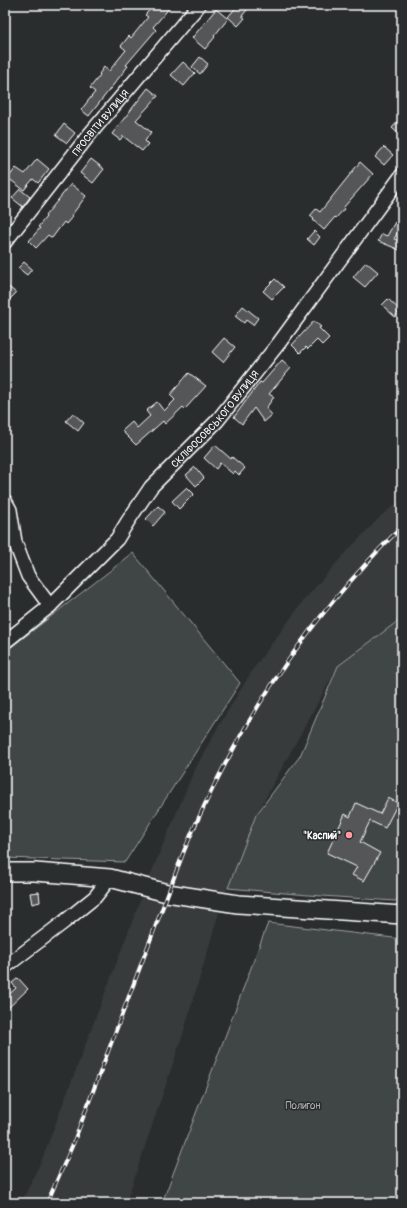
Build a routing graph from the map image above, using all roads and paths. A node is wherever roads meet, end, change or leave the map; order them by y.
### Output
1 (199, 5) edge
2 (402, 175) edge
3 (5, 242) edge
4 (5, 500) edge
5 (50, 606) junction
6 (5, 642) edge
7 (5, 872) edge
8 (110, 878) junction
9 (402, 915) edge
10 (5, 967) edge

1 - 3 street, ПРОСВІТИ ВУЛИЦЯ
2 - 5 street, СКЛІФОСОВСЬКОГО ВУЛИЦЯ
4 - 5 street
5 - 6 street, СКЛІФОСОВСЬКОГО ВУЛИЦЯ
7 - 8 main road
8 - 9 main road
8 - 10 street

